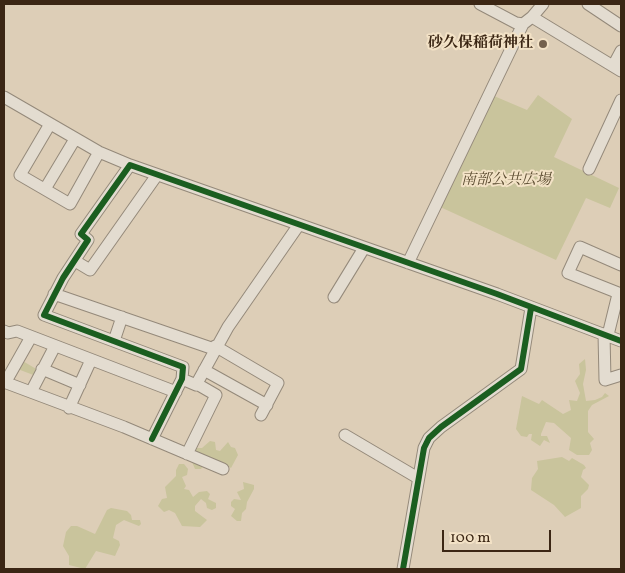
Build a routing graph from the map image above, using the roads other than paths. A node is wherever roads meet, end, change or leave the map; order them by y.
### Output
1 (480, 4) edge
2 (543, 4) edge
3 (588, 4) edge
4 (527, 21) junction
5 (621, 26) edge
6 (621, 51) edge
7 (617, 68) edge
8 (4, 97) edge
9 (621, 100) edge
10 (50, 124) junction
11 (75, 139) junction
12 (99, 152) junction
13 (130, 165) junction
14 (589, 169) dead end
15 (157, 175) junction
16 (45, 190) junction
17 (298, 226) junction
18 (364, 248) junction
19 (75, 261) junction
20 (408, 263) junction
21 (621, 265) edge
22 (54, 294) junction
23 (620, 294) edge
24 (334, 297) dead end
25 (531, 308) junction
26 (122, 317) junction
27 (4, 331) edge
28 (606, 335) junction
29 (31, 337) junction
30 (114, 341) junction
31 (621, 341) edge
32 (55, 346) junction
33 (214, 348) junction
34 (91, 360) junction
35 (42, 369) junction
36 (204, 370) junction
37 (621, 375) edge
38 (182, 379) junction
39 (5, 382) edge
40 (197, 384) junction
41 (80, 385) junction
42 (31, 392) junction
43 (176, 392) junction
44 (69, 408) junction
45 (345, 435) dead end
46 (152, 440) junction
47 (187, 454) junction
48 (223, 470) dead end
49 (418, 478) junction
50 (403, 569) edge

1 - 4 street
2 - 4 street
3 - 5 street
4 - 7 street
4 - 20 street
6 - 7 street
8 - 10 street
9 - 14 street
10 - 11 street
10 - 16 street
11 - 12 street
11 - 16 street
12 - 13 street
12 - 16 street
13 - 15 street
13 - 19 street
15 - 17 street
15 - 19 street
17 - 18 street
17 - 33 street
18 - 20 street
18 - 24 street
19 - 22 street
20 - 25 street
21 - 23 street
22 - 26 street
22 - 30 street
23 - 28 street
25 - 28 street
25 - 49 street
26 - 30 street
26 - 33 street
27 - 29 street
28 - 31 street
28 - 37 street
29 - 32 street
29 - 39 street
30 - 38 street
32 - 34 street
32 - 35 street
33 - 36 street
33 - 36 street
34 - 41 street
34 - 43 street
35 - 41 street
35 - 42 street
36 - 40 street
38 - 40 street
38 - 43 street
39 - 42 street
40 - 47 street
41 - 44 street
42 - 44 street
43 - 46 street
44 - 46 street
45 - 49 street
46 - 47 street
47 - 48 street
49 - 50 street

